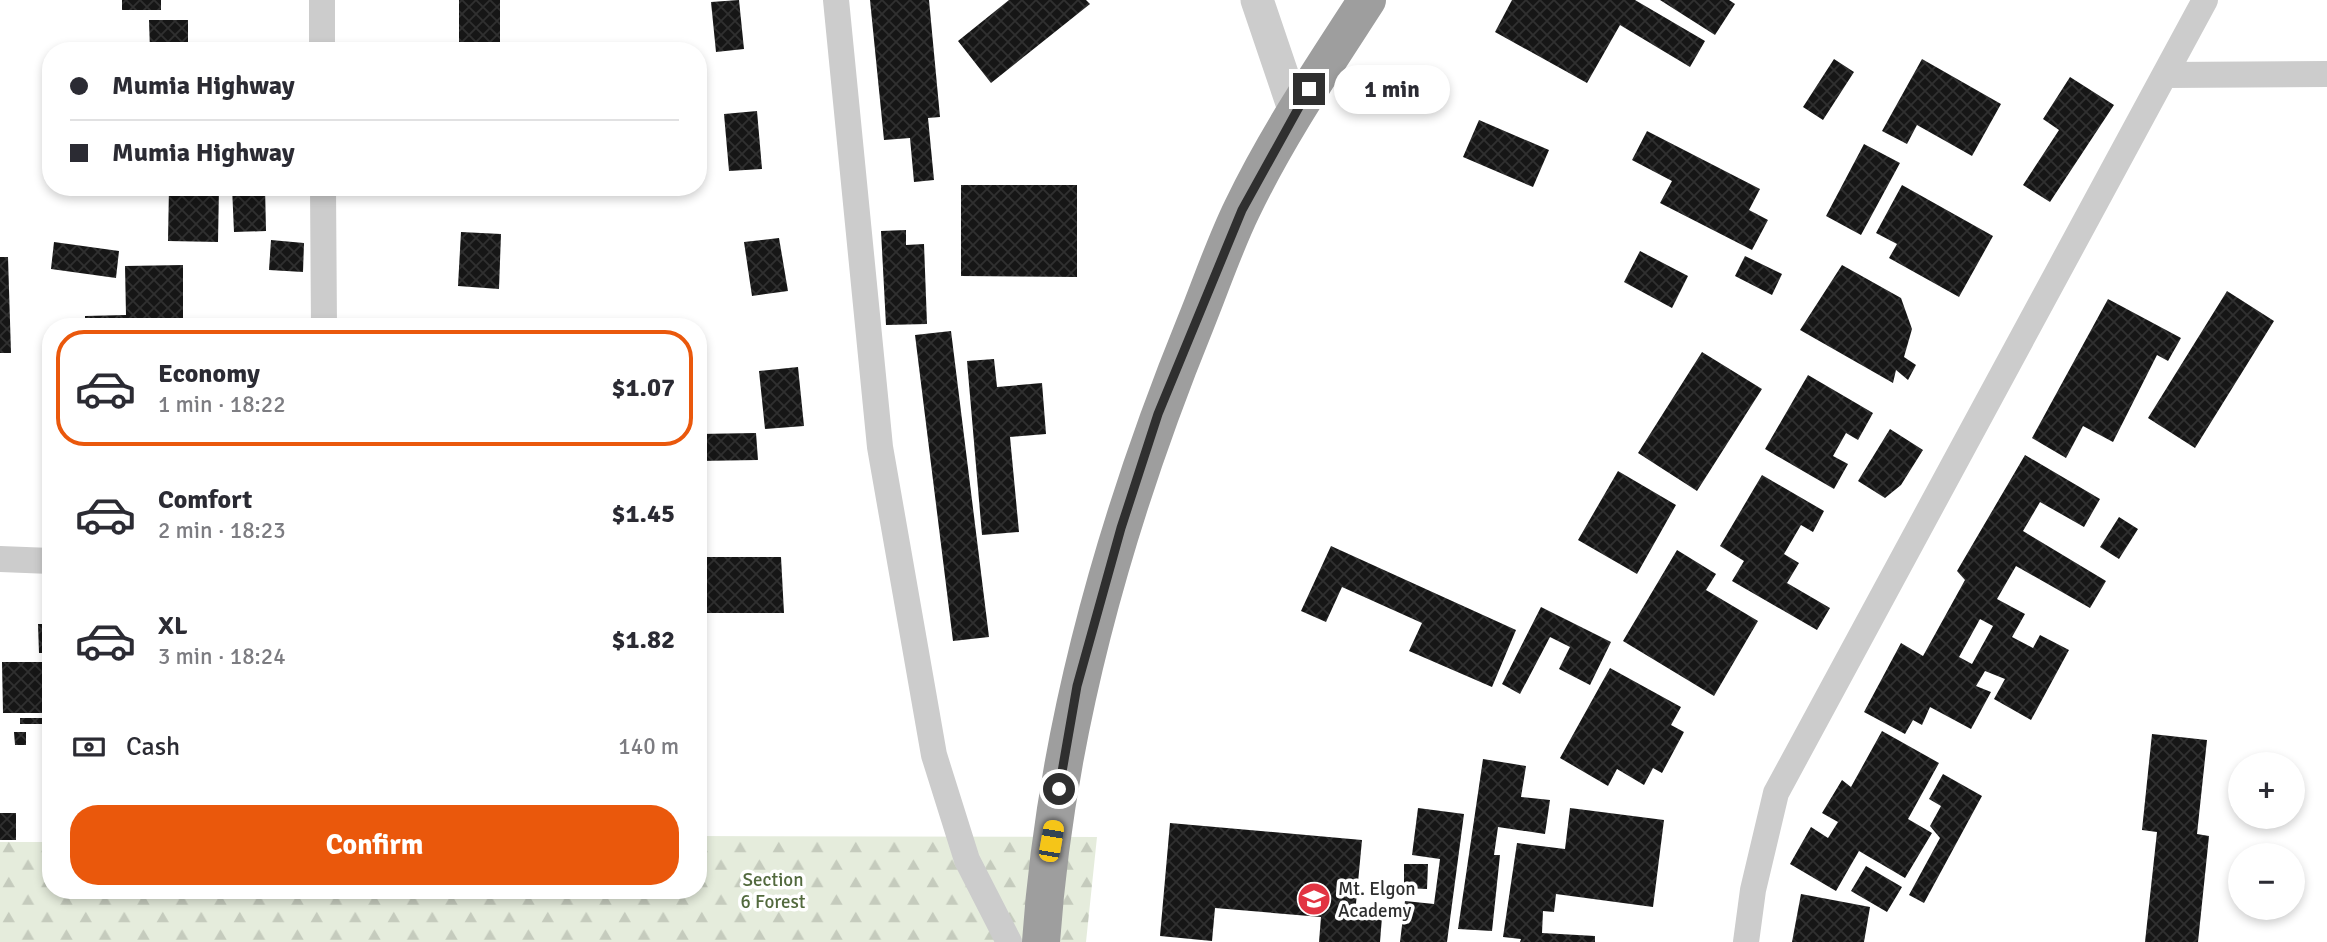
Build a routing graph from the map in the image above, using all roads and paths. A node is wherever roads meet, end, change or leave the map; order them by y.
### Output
1 (322, 0) edge
2 (836, 0) edge
3 (1256, 0) edge
4 (1367, 0) edge
5 (2206, 0) edge
6 (322, 42) edge
7 (2327, 74) edge
8 (2165, 75) junction
9 (1295, 112) junction
10 (323, 196) edge
11 (324, 318) edge
12 (0, 559) edge
13 (42, 561) edge
14 (1009, 942) edge
15 (1041, 942) edge
16 (1746, 942) edge

1 - 6 street
2 - 14 street
3 - 9 street
4 - 9 highway
5 - 8 street
7 - 8 street
8 - 16 street
9 - 15 highway
10 - 11 street
12 - 13 street

